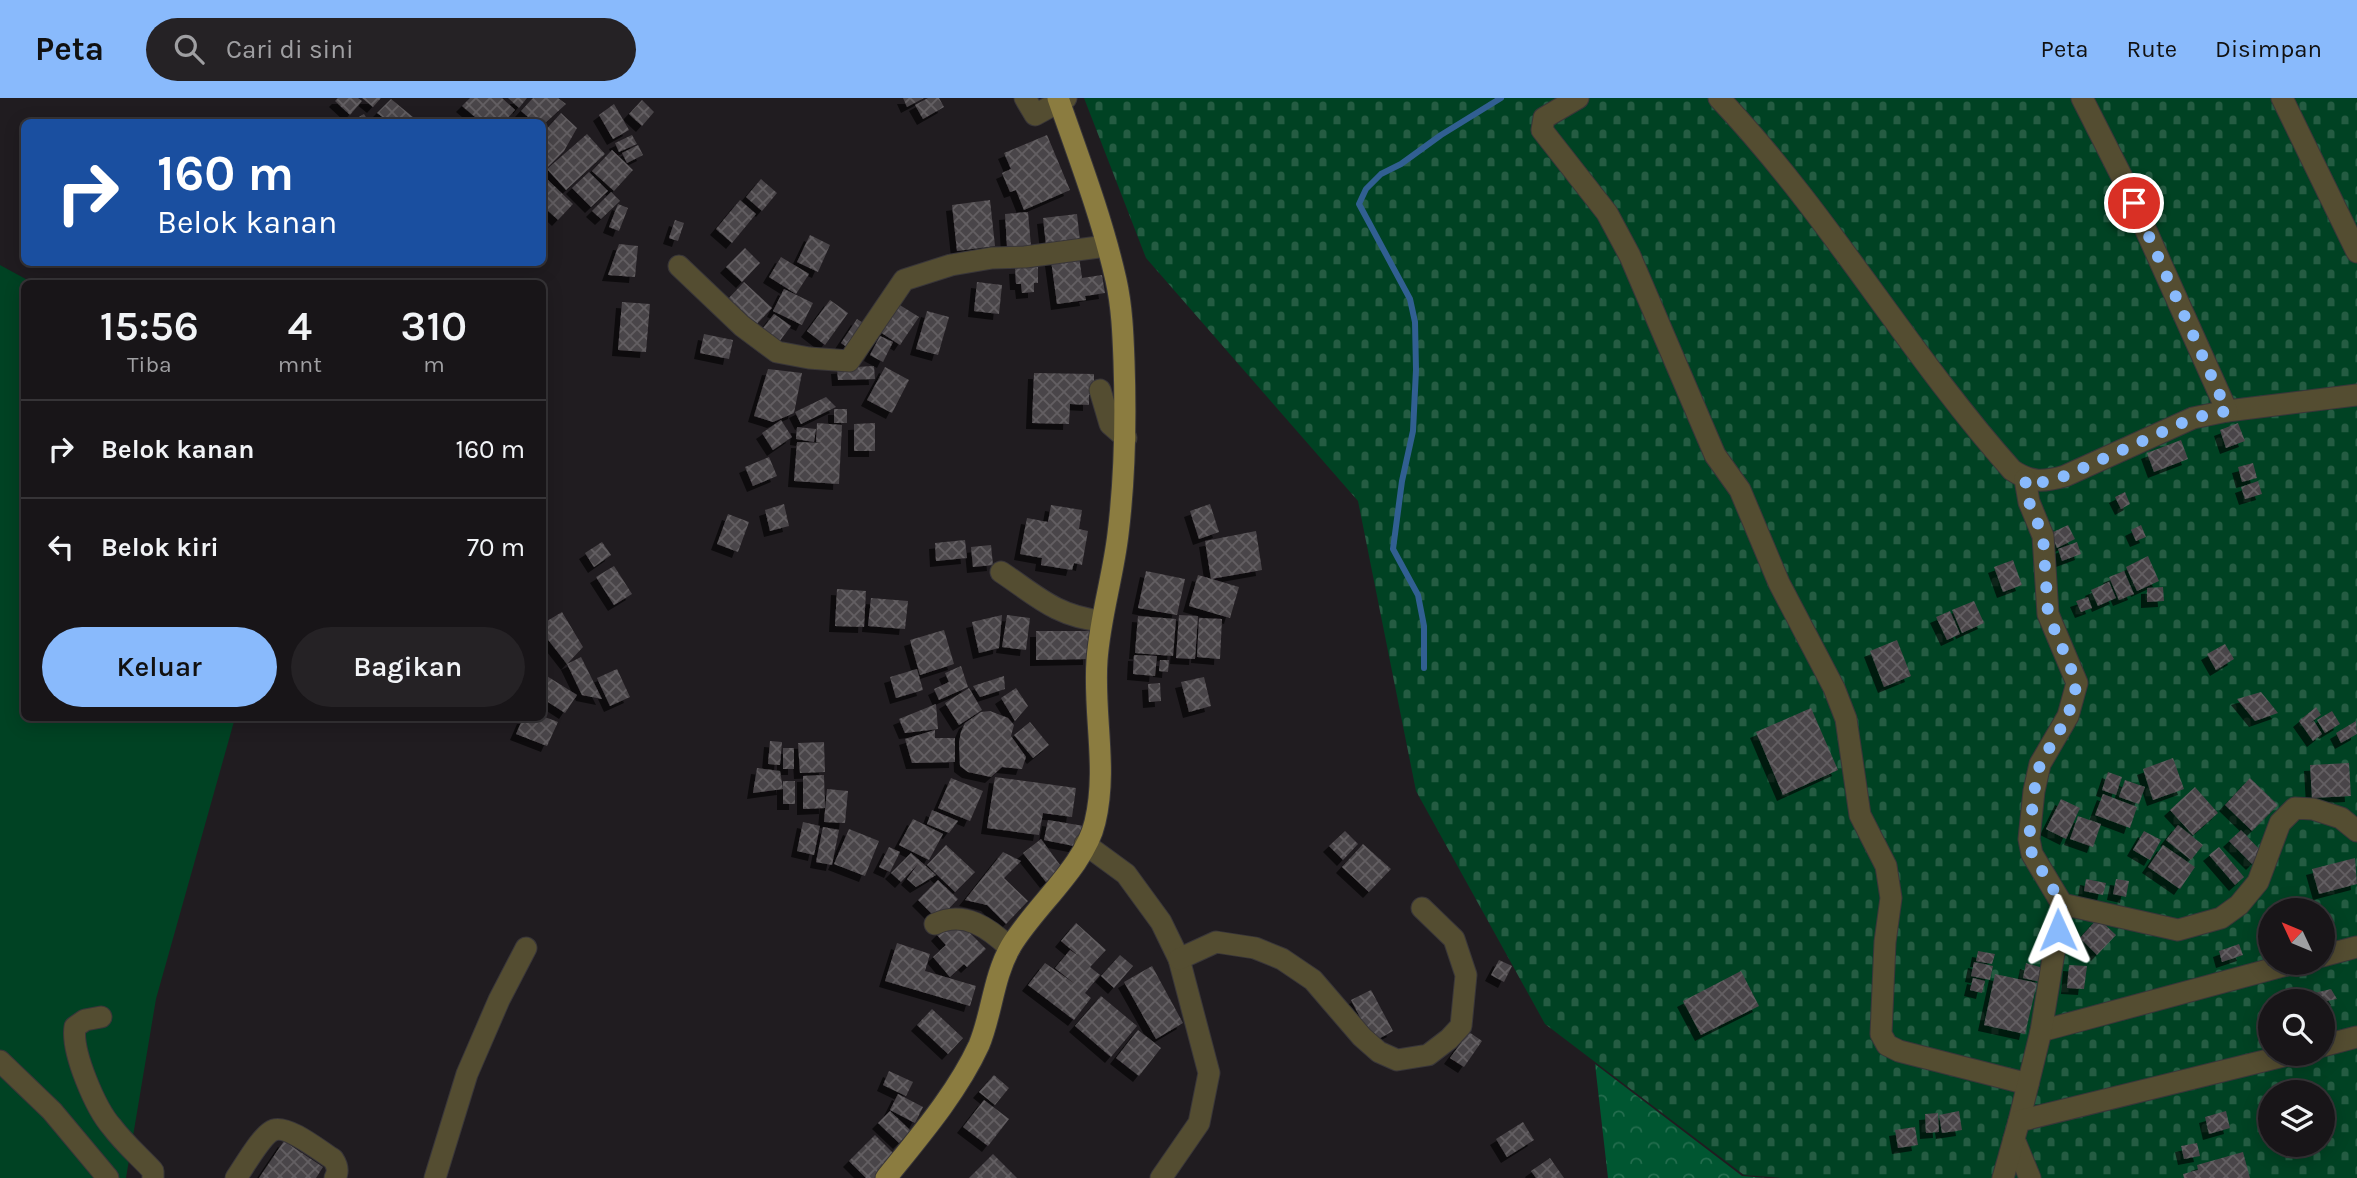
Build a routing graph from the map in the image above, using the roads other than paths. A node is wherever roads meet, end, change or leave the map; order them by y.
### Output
1 (1578, 98) edge
2 (1719, 98) edge
3 (2082, 98) edge
4 (2283, 98) edge
5 (1061, 99) edge
6 (1030, 107) edge
7 (1106, 246) junction
8 (2357, 253) edge
9 (679, 266) dead end
10 (1100, 390) dead end
11 (2357, 395) edge
12 (2227, 411) junction
13 (1126, 438) junction
14 (2025, 479) junction
15 (1001, 572) dead end
16 (1101, 621) junction
17 (2357, 831) edge
18 (1085, 844) junction
19 (2062, 904) junction
20 (1422, 908) dead end
21 (935, 924) dead end
22 (2357, 947) edge
23 (526, 948) dead end
24 (1010, 948) junction
25 (2335, 953) edge
26 (1179, 959) junction
27 (2258, 973) edge
28 (101, 1017) dead end
29 (2041, 1031) junction
30 (2357, 1037) edge
31 (2335, 1043) edge
32 (0, 1061) edge
33 (2258, 1063) edge
34 (2028, 1084) junction
35 (2016, 1130) junction
36 (108, 1178) edge
37 (153, 1178) edge
38 (236, 1178) edge
39 (335, 1178) edge
40 (435, 1178) edge
41 (886, 1178) edge
42 (1161, 1178) edge
43 (2003, 1178) edge
44 (2030, 1178) edge

1 - 34 street
2 - 14 street
3 - 12 street
4 - 8 street
5 - 6 street
5 - 7 main road
7 - 9 street
7 - 13 main road
10 - 13 street
11 - 12 street
12 - 14 street
13 - 16 main road
14 - 19 street
15 - 16 street
16 - 18 main road
17 - 19 street
18 - 24 main road
18 - 26 street
19 - 29 street
20 - 26 street
21 - 24 street
22 - 25 street
23 - 40 street
24 - 41 main road
26 - 42 street
27 - 29 street
28 - 37 street
29 - 34 street
30 - 31 street
32 - 36 street
33 - 35 street
34 - 35 street
35 - 43 street
35 - 44 street
38 - 39 street

